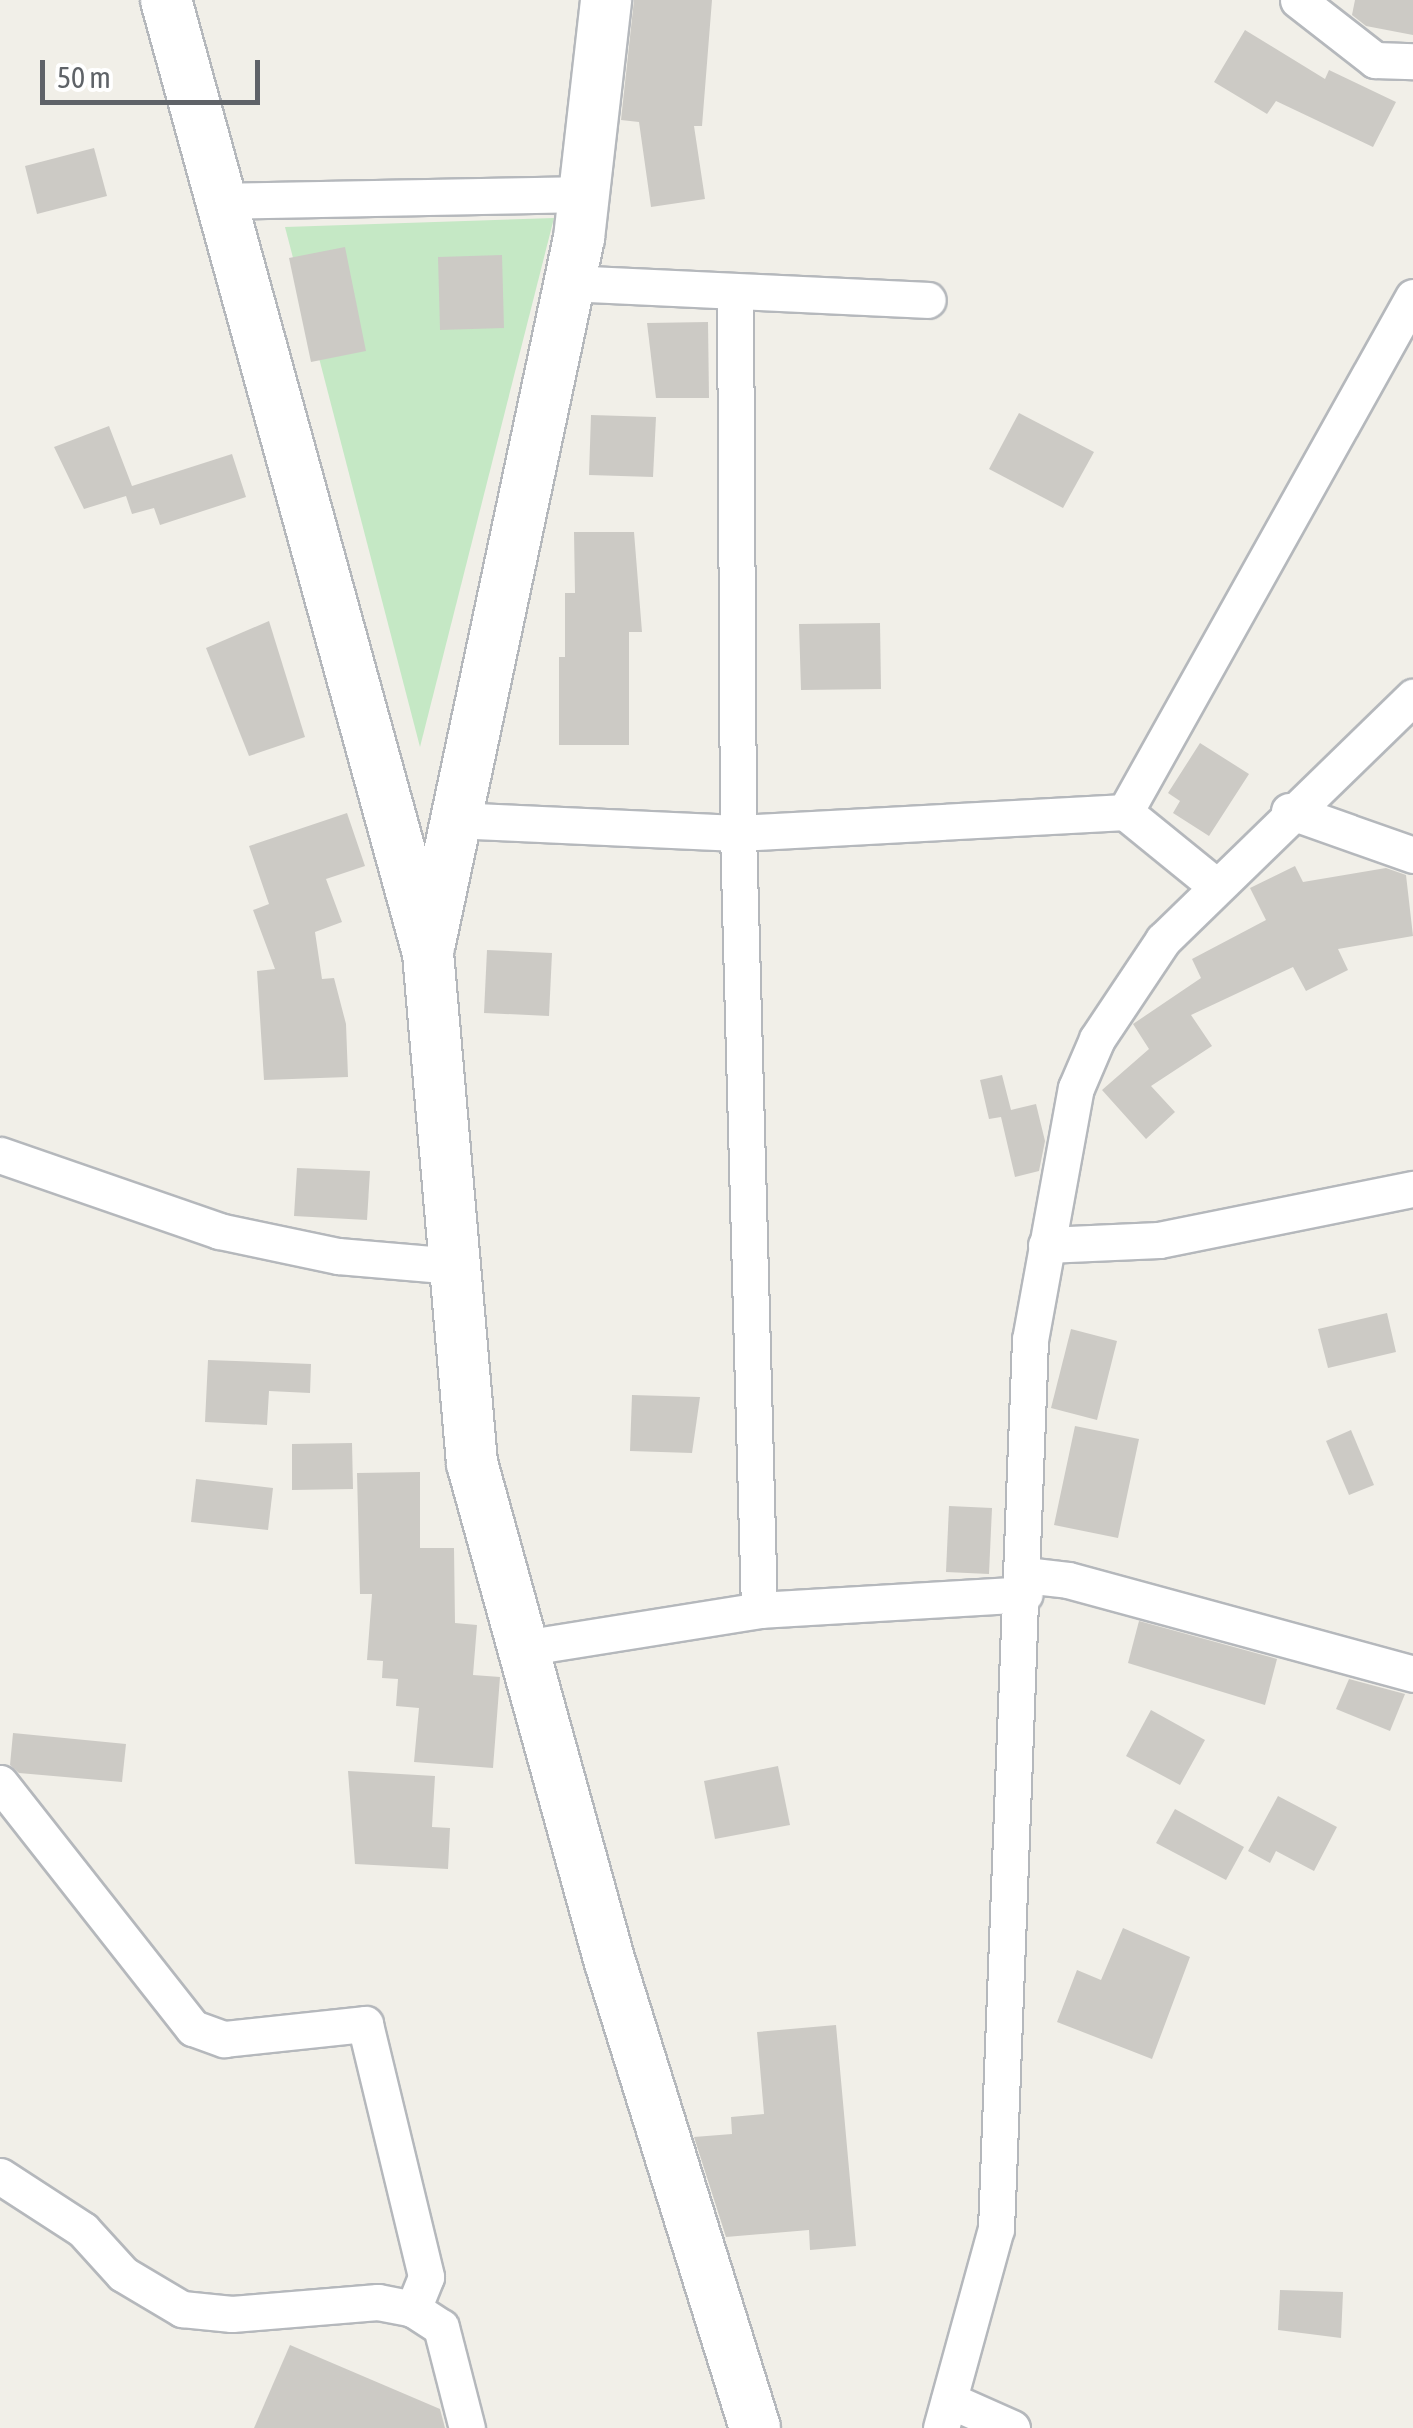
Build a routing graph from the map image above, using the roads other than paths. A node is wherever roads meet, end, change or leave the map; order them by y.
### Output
1 (166, 0) edge
2 (606, 0) edge
3 (1298, 0) edge
4 (1413, 60) edge
5 (584, 194) junction
6 (218, 201) junction
7 (569, 283) junction
8 (734, 295) junction
9 (1413, 297) edge
10 (928, 300) dead end
11 (1413, 697) edge
12 (1125, 812) junction
13 (1289, 812) junction
14 (454, 820) junction
15 (738, 833) junction
16 (1413, 855) edge
17 (1216, 886) junction
18 (428, 952) junction
19 (0, 1155) edge
20 (1413, 1190) edge
21 (1046, 1245) junction
22 (455, 1266) junction
23 (1025, 1584) junction
24 (759, 1610) junction
25 (523, 1648) junction
26 (1413, 1674) edge
27 (0, 1783) edge
28 (0, 2176) edge
29 (413, 2310) junction
30 (945, 2414) edge
31 (467, 2428) edge
32 (755, 2428) edge
33 (1012, 2428) edge

1 - 6 street
2 - 5 street
3 - 4 street
5 - 6 street
5 - 7 street
6 - 18 street
7 - 8 street
7 - 14 street
8 - 10 street
8 - 15 street
9 - 12 street
11 - 13 street
12 - 15 street
12 - 17 street
13 - 16 street
13 - 17 street
14 - 15 street
14 - 18 street
15 - 24 street
17 - 21 street
18 - 22 street
19 - 22 street
20 - 21 street
21 - 23 street
22 - 25 street
23 - 24 street
23 - 26 street
23 - 30 street
24 - 25 street
25 - 32 street
27 - 29 street
28 - 29 street
29 - 31 street
30 - 33 street

